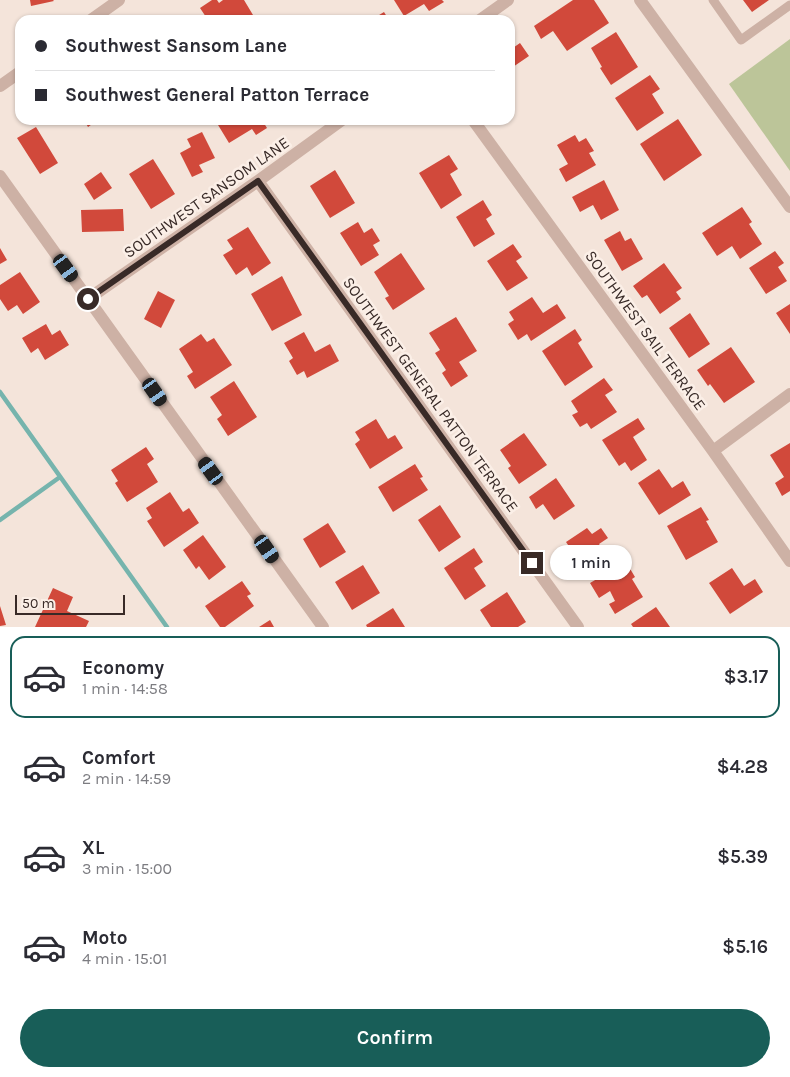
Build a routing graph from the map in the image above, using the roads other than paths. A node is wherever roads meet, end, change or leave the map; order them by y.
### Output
1 (119, 0) edge
2 (508, 0) edge
3 (640, 0) edge
4 (713, 0) edge
5 (790, 5) edge
6 (98, 15) edge
7 (487, 15) edge
8 (15, 76) edge
9 (0, 86) edge
10 (335, 125) edge
11 (477, 125) edge
12 (0, 176) edge
13 (258, 181) junction
14 (790, 207) edge
15 (88, 299) junction
16 (790, 394) edge
17 (713, 451) junction
18 (790, 561) edge
19 (323, 627) edge
20 (578, 627) edge

1 - 6 street
2 - 7 street
3 - 14 street
4 - 5 lane
8 - 9 street
10 - 13 street, SOUTHWEST SANSOM LANE
11 - 17 street, SOUTHWEST SAIL TERRACE
12 - 15 street
13 - 15 street, SOUTHWEST SANSOM LANE
13 - 20 street, SOUTHWEST GENERAL PATTON TERRACE
15 - 19 street
16 - 17 street
17 - 18 street, SOUTHWEST SAIL TERRACE

